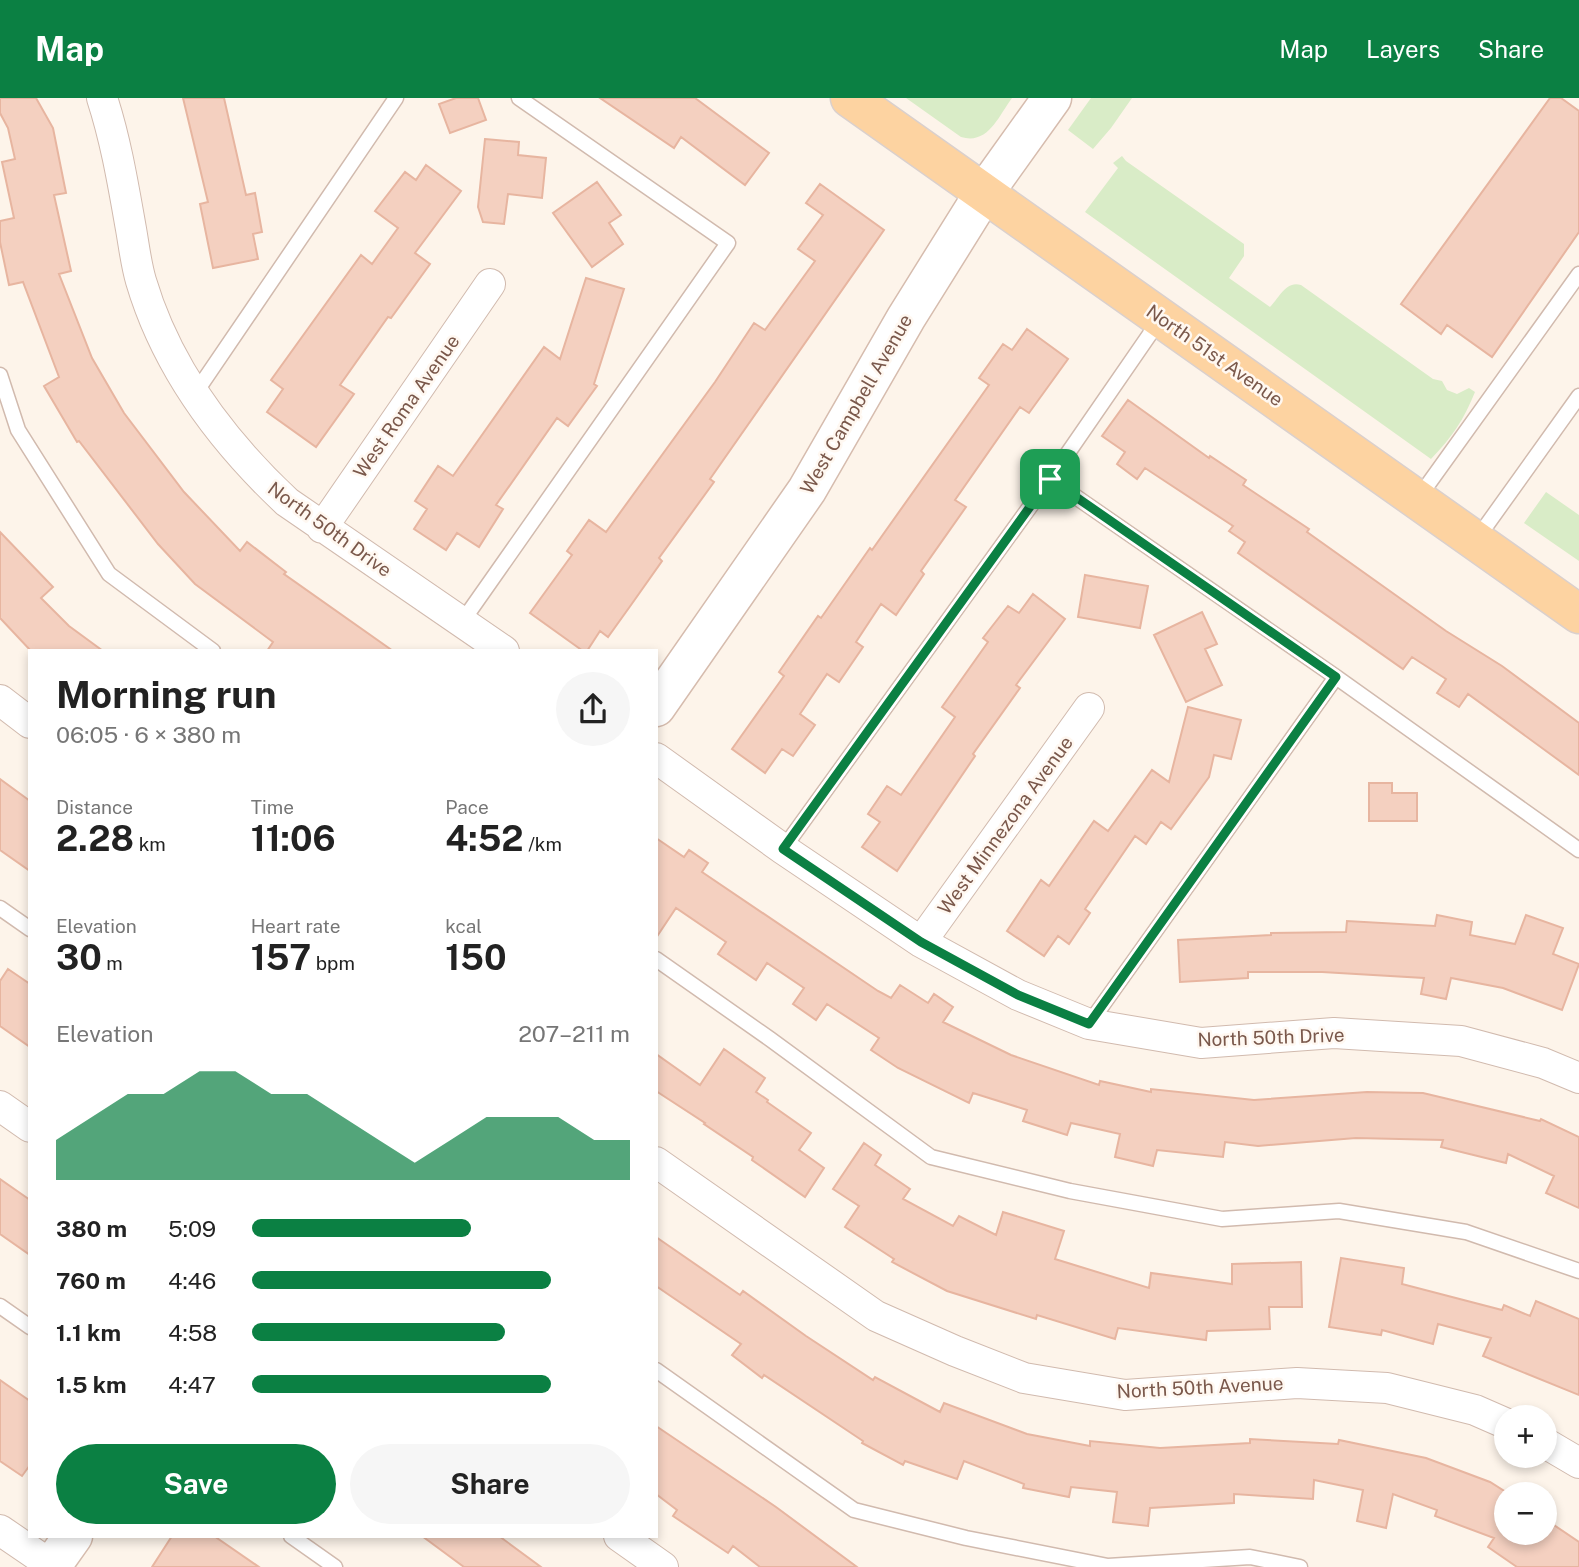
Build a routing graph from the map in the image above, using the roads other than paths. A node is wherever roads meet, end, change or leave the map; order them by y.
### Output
1 (102, 98) edge
2 (396, 98) edge
3 (519, 98) edge
4 (850, 98) edge
5 (1052, 98) edge
6 (984, 193) junction
7 (1579, 274) edge
8 (490, 284) dead end
9 (1162, 317) junction
10 (0, 375) edge
11 (194, 395) junction
12 (1579, 396) edge
13 (1050, 479) junction
14 (1418, 499) junction
15 (322, 528) junction
16 (1476, 540) junction
17 (1579, 614) edge
18 (462, 622) junction
19 (210, 649) edge
20 (501, 649) edge
21 (1336, 677) junction
22 (0, 700) edge
23 (658, 704) edge
24 (1089, 708) dead end
25 (28, 721) edge
26 (658, 759) edge
27 (783, 849) junction
28 (1579, 850) edge
29 (0, 908) edge
30 (28, 928) edge
31 (921, 942) junction
32 (658, 960) edge
33 (1089, 1024) junction
34 (1579, 1078) edge
35 (0, 1106) edge
36 (28, 1126) edge
37 (658, 1163) edge
38 (1579, 1271) edge
39 (0, 1306) edge
40 (28, 1326) edge
41 (658, 1371) edge
42 (1494, 1418) edge
43 (1557, 1450) edge
44 (1579, 1462) edge
45 (0, 1530) edge
46 (293, 1538) edge
47 (622, 1538) edge
48 (57, 1559) edge
49 (335, 1567) edge
50 (663, 1567) edge
51 (1300, 1567) edge

1 - 11 street, North 50th Drive
2 - 11 lane
3 - 18 lane
4 - 6 main road, North 51st Avenue
5 - 6 street, West Campbell Avenue
6 - 9 main road, North 51st Avenue
6 - 23 street, West Campbell Avenue
7 - 14 lane
8 - 15 street, West Roma Avenue
9 - 13 lane
9 - 14 main road, North 51st Avenue
10 - 19 lane
11 - 15 street, North 50th Drive
12 - 16 lane
13 - 21 lane
13 - 27 lane
14 - 16 main road, North 51st Avenue
15 - 18 street, North 50th Drive
16 - 17 main road, North 51st Avenue
18 - 20 street, North 50th Drive
21 - 28 lane
21 - 33 lane
22 - 25 street
24 - 31 street, West Minnezona Avenue
26 - 27 street, North 50th Drive
27 - 31 street, North 50th Drive
29 - 30 lane
31 - 33 street, North 50th Drive
32 - 38 lane
33 - 34 street, North 50th Drive
35 - 36 street
37 - 42 street, North 50th Avenue
39 - 40 lane
41 - 51 lane
43 - 44 street
45 - 48 street
46 - 49 lane
47 - 50 street

